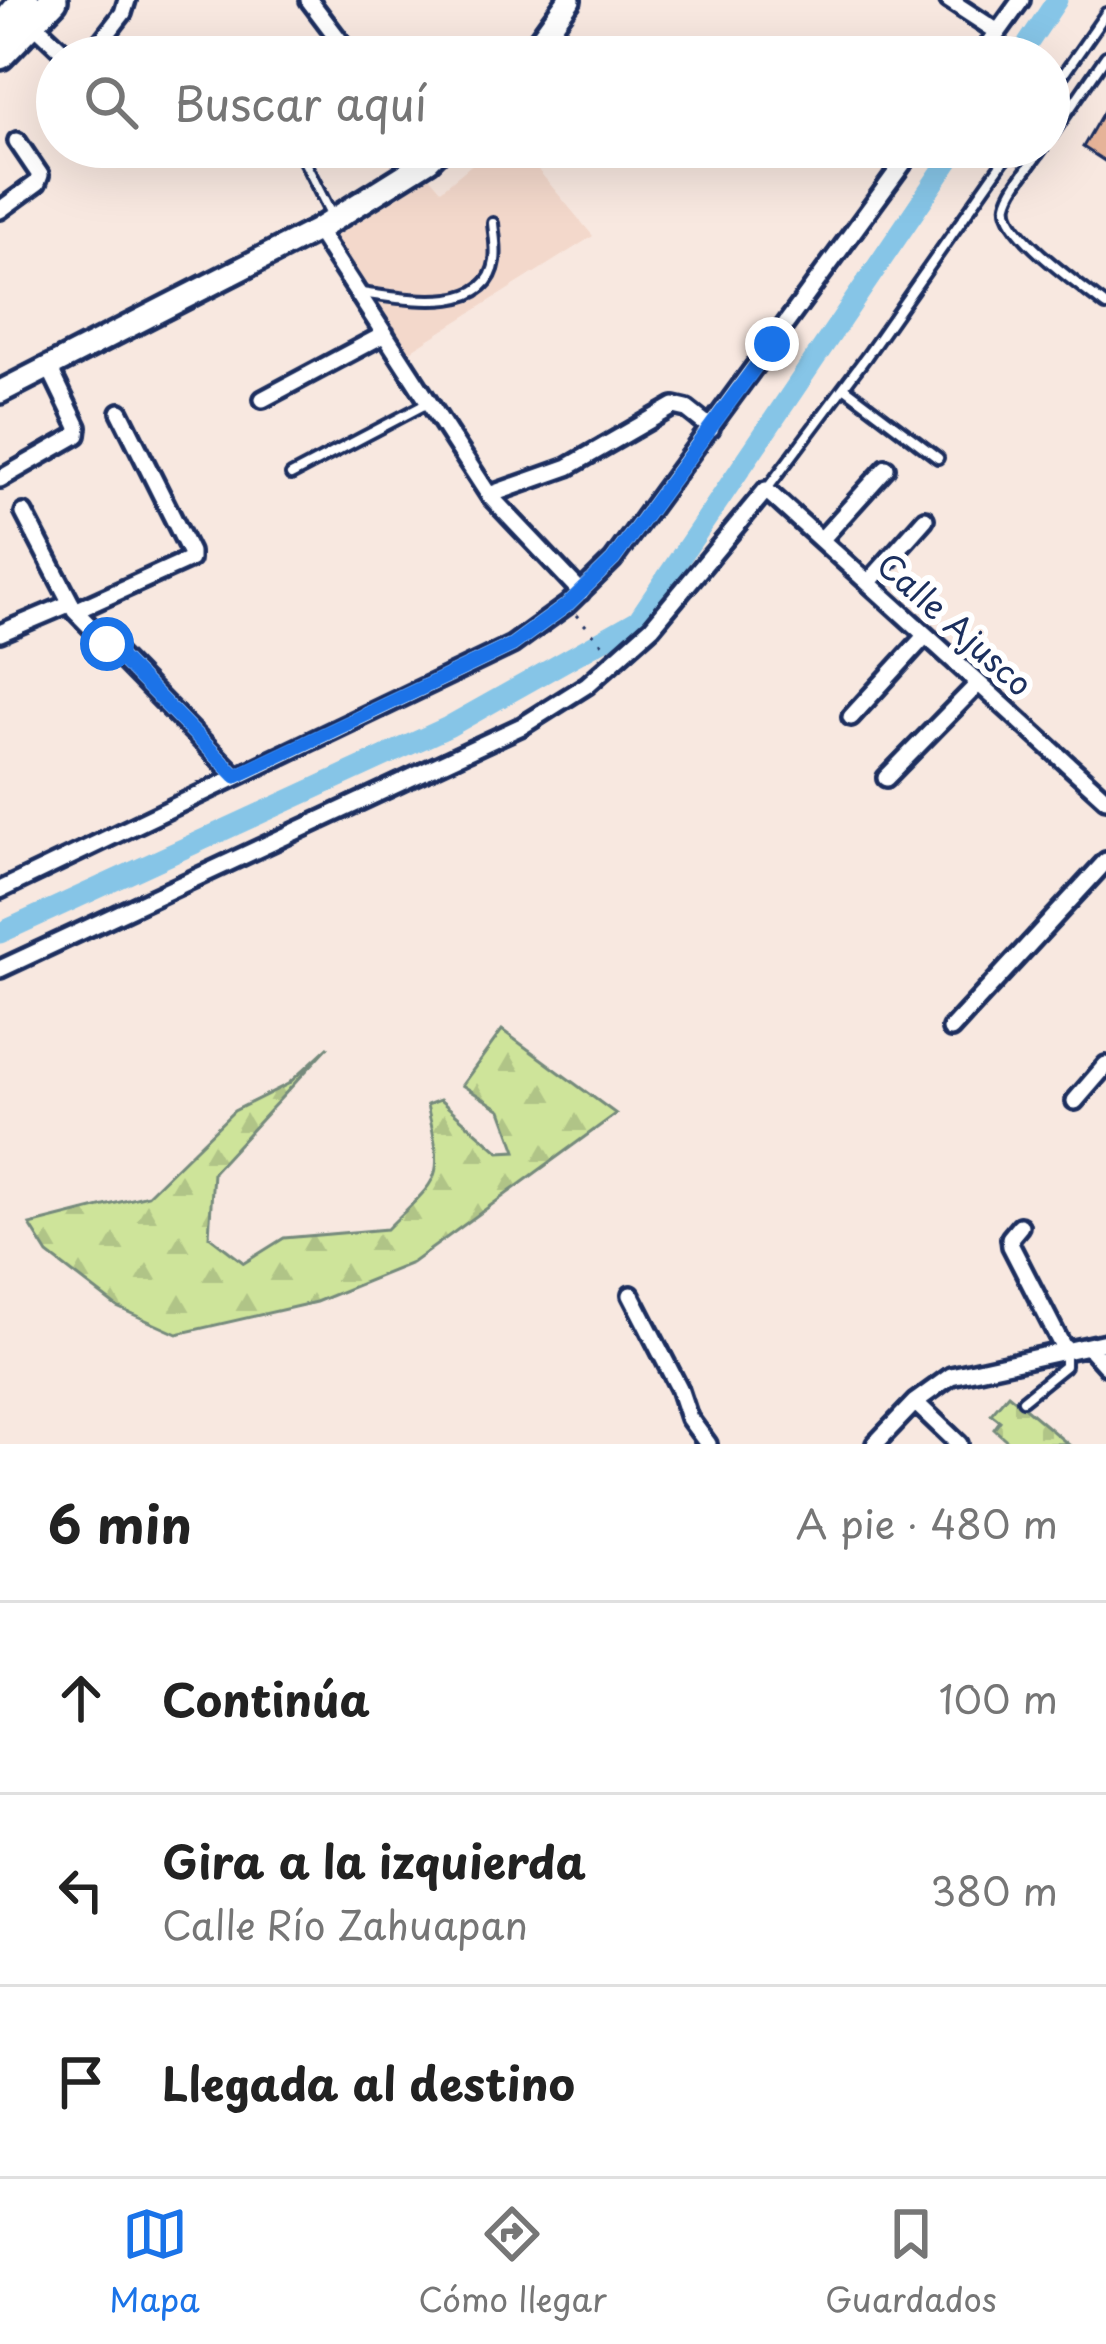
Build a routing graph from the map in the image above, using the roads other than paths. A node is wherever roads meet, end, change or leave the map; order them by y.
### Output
1 (53, 0) edge
2 (127, 0) edge
3 (309, 0) edge
4 (569, 0) edge
5 (949, 0) edge
6 (1021, 0) edge
7 (28, 11) edge
8 (1106, 13) edge
9 (0, 29) edge
10 (998, 32) junction
11 (50, 36) edge
12 (105, 36) edge
13 (336, 36) edge
14 (543, 36) edge
15 (995, 36) edge
16 (0, 55) edge
17 (1106, 56) edge
18 (1070, 65) edge
19 (1070, 108) edge
20 (17, 141) dead end
21 (305, 168) edge
22 (406, 168) edge
23 (900, 168) edge
24 (997, 168) edge
25 (1029, 168) edge
26 (0, 210) edge
27 (494, 223) dead end
28 (326, 225) junction
29 (358, 293) junction
30 (1106, 305) edge
31 (385, 334) junction
32 (50, 369) junction
33 (844, 387) junction
34 (0, 392) edge
35 (263, 399) dead end
36 (429, 403) junction
37 (120, 412) dead end
38 (711, 428) junction
39 (938, 458) dead end
40 (886, 468) dead end
41 (291, 475) dead end
42 (0, 479) edge
43 (766, 490) junction
44 (489, 495) junction
45 (24, 513) dead end
46 (925, 520) dead end
47 (820, 540) junction
48 (868, 584) junction
49 (580, 592) junction
50 (73, 607) junction
51 (0, 633) edge
52 (925, 636) junction
53 (977, 684) junction
54 (851, 717) dead end
55 (236, 776) junction
56 (886, 778) dead end
57 (1106, 799) edge
58 (1106, 861) edge
59 (0, 890) edge
60 (0, 969) edge
61 (951, 1029) dead end
62 (1106, 1065) edge
63 (1075, 1101) dead end
64 (1020, 1226) dead end
65 (631, 1295) dead end
66 (1106, 1342) edge
67 (1089, 1347) junction
68 (1064, 1351) junction
69 (1106, 1366) edge
70 (1023, 1400) dead end
71 (915, 1402) junction
72 (702, 1438) edge
73 (875, 1444) edge
74 (959, 1444) edge

1 - 7 highway
2 - 12 street
3 - 13 street
4 - 14 main road
5 - 10 street
6 - 10 street
7 - 9 highway
7 - 11 street
7 - 16 highway
8 - 18 lane
10 - 15 street
17 - 19 lane
20 - 26 street
21 - 28 lane
22 - 28 main road
23 - 38 street
24 - 33 lane
25 - 30 lane
27 - 29 lane
28 - 29 street
28 - 32 main road
29 - 31 street
31 - 35 street
31 - 36 street
32 - 34 main road
32 - 42 street
33 - 39 lane
33 - 43 lane
36 - 41 lane
36 - 44 street
37 - 50 street
38 - 44 street
38 - 49 street
40 - 47 street
43 - 47 street, Calle Ajusco
43 - 60 street
44 - 49 street
45 - 50 street
46 - 48 street
47 - 48 street, Calle Ajusco
48 - 52 street, Calle Ajusco
49 - 55 street
50 - 51 street
50 - 55 street
52 - 53 street, Calle Ajusco
52 - 54 street
53 - 56 street
53 - 57 street, Calle Ajusco
55 - 59 street
58 - 61 street
62 - 63 street
64 - 68 street
65 - 72 street
66 - 67 street
67 - 68 street
67 - 69 street
68 - 70 lane
68 - 71 street
71 - 73 street
71 - 74 street

